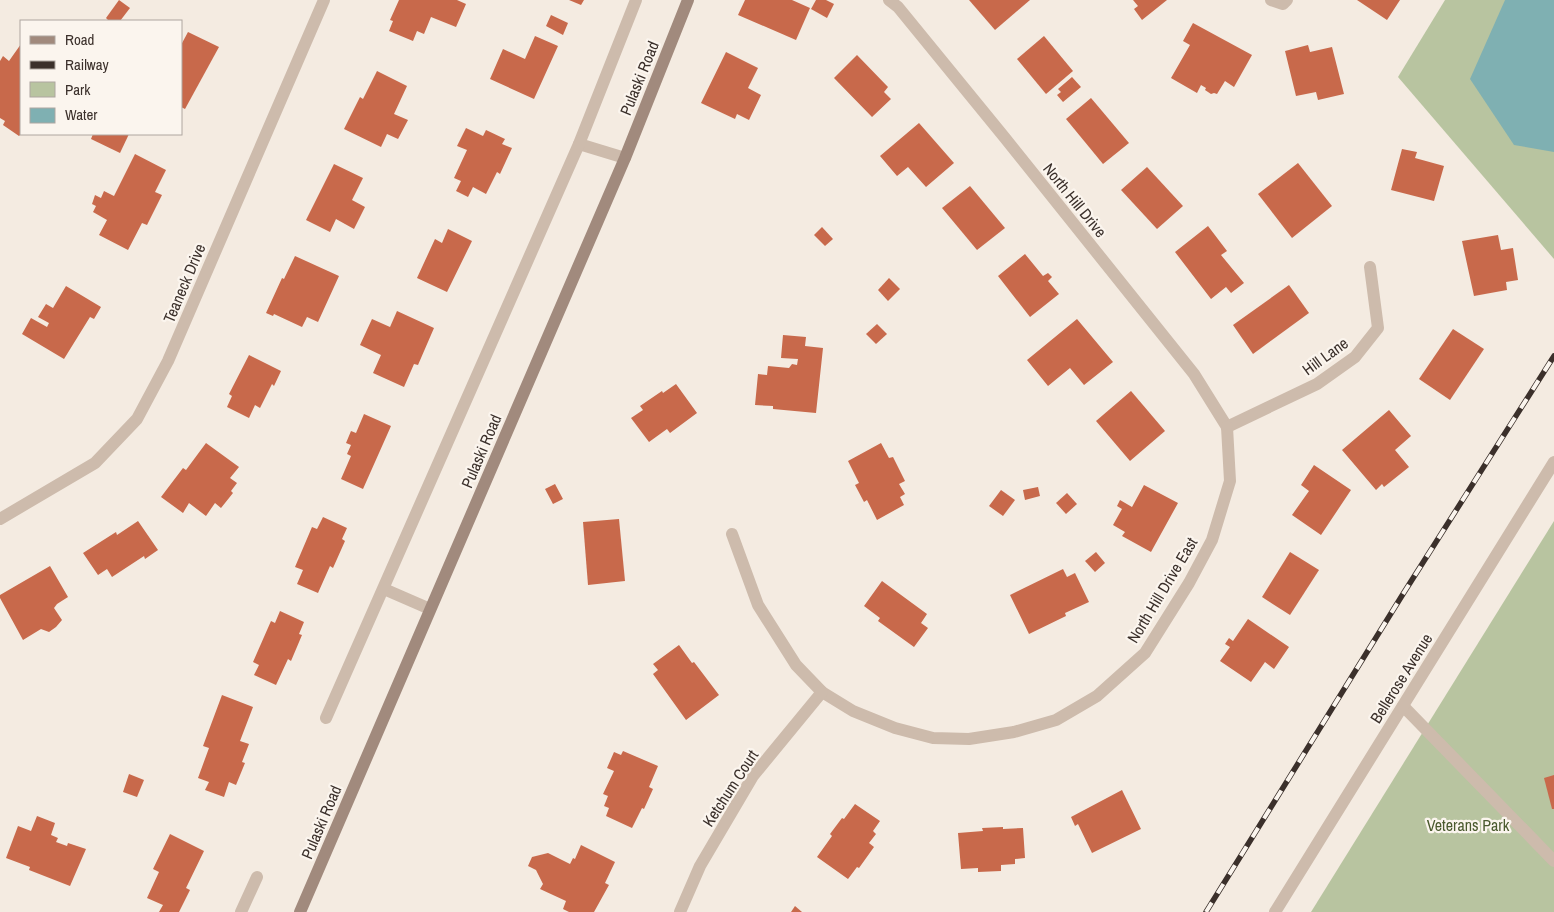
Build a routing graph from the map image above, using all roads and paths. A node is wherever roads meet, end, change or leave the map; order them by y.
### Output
1 (324, 0) edge
2 (636, 0) edge
3 (688, 0) edge
4 (889, 0) edge
5 (1271, 0) edge
6 (1287, 0) edge
7 (579, 144) junction
8 (625, 158) junction
9 (1370, 267) dead end
10 (1227, 426) junction
11 (1554, 462) edge
12 (0, 519) edge
13 (732, 534) dead end
14 (384, 589) junction
15 (430, 609) junction
16 (822, 692) junction
17 (1403, 706) junction
18 (326, 718) dead end
19 (1554, 861) edge
20 (257, 877) dead end
21 (241, 912) edge
22 (300, 912) edge
23 (680, 912) edge
24 (1275, 912) edge

1 - 12 street, Teaneck Drive
2 - 7 street
3 - 8 main road, Pulaski Road
4 - 10 street, North Hill Drive
5 - 6 street
7 - 8 street
7 - 14 street
8 - 15 main road, Pulaski Road
9 - 10 street, Hill Lane
10 - 16 street, North Hill Drive East
11 - 17 street, Bellerose Avenue
13 - 16 street, North Hill Drive East
14 - 15 street
14 - 18 street
15 - 22 main road, Pulaski Road
16 - 23 street, Ketchum Court
17 - 19 street
17 - 24 street, Bellerose Avenue
20 - 21 street

